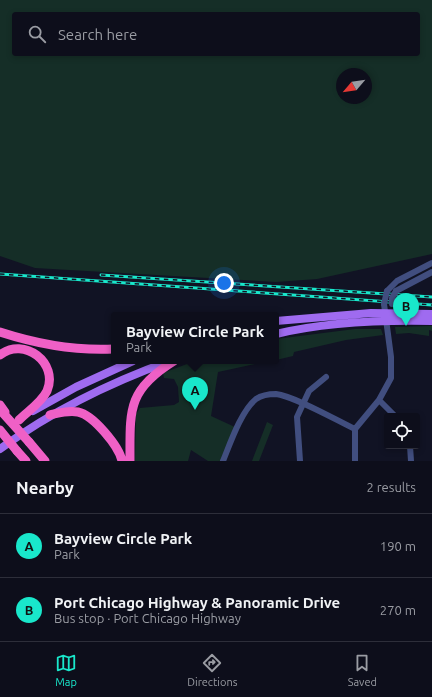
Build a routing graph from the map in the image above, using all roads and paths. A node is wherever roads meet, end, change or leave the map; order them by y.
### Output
1 (432, 263) edge
2 (432, 272) edge
3 (432, 314) edge
4 (387, 316) junction
5 (279, 321) edge
6 (432, 321) edge
7 (0, 332) edge
8 (279, 333) edge
9 (111, 350) edge
10 (0, 355) edge
11 (127, 364) edge
12 (162, 364) edge
13 (170, 364) edge
14 (326, 377) dead end
15 (379, 400) junction
16 (303, 404) junction
17 (2, 410) edge
18 (392, 413) edge
19 (50, 415) junction
20 (16, 422) junction
21 (354, 428) junction
22 (0, 430) edge
23 (0, 434) edge
24 (0, 449) edge
25 (410, 449) edge
26 (26, 461) edge
27 (45, 461) edge
28 (122, 461) edge
29 (130, 461) edge
30 (223, 461) edge
31 (300, 461) edge
32 (355, 461) edge
33 (411, 461) edge

1 - 4 street, bridge
2 - 4 street, bridge
3 - 4 main road
4 - 5 main road
4 - 6 main road
4 - 8 main road
4 - 15 street
7 - 9 highway
10 - 20 highway
11 - 20 main road
12 - 19 main road
13 - 29 highway
14 - 16 street
15 - 18 street
15 - 21 street
16 - 21 street
16 - 30 street
16 - 31 street
17 - 20 highway, bridge
19 - 24 main road
19 - 28 highway
20 - 23 main road
20 - 27 highway, bridge
21 - 32 street
22 - 26 highway, bridge
25 - 33 street

